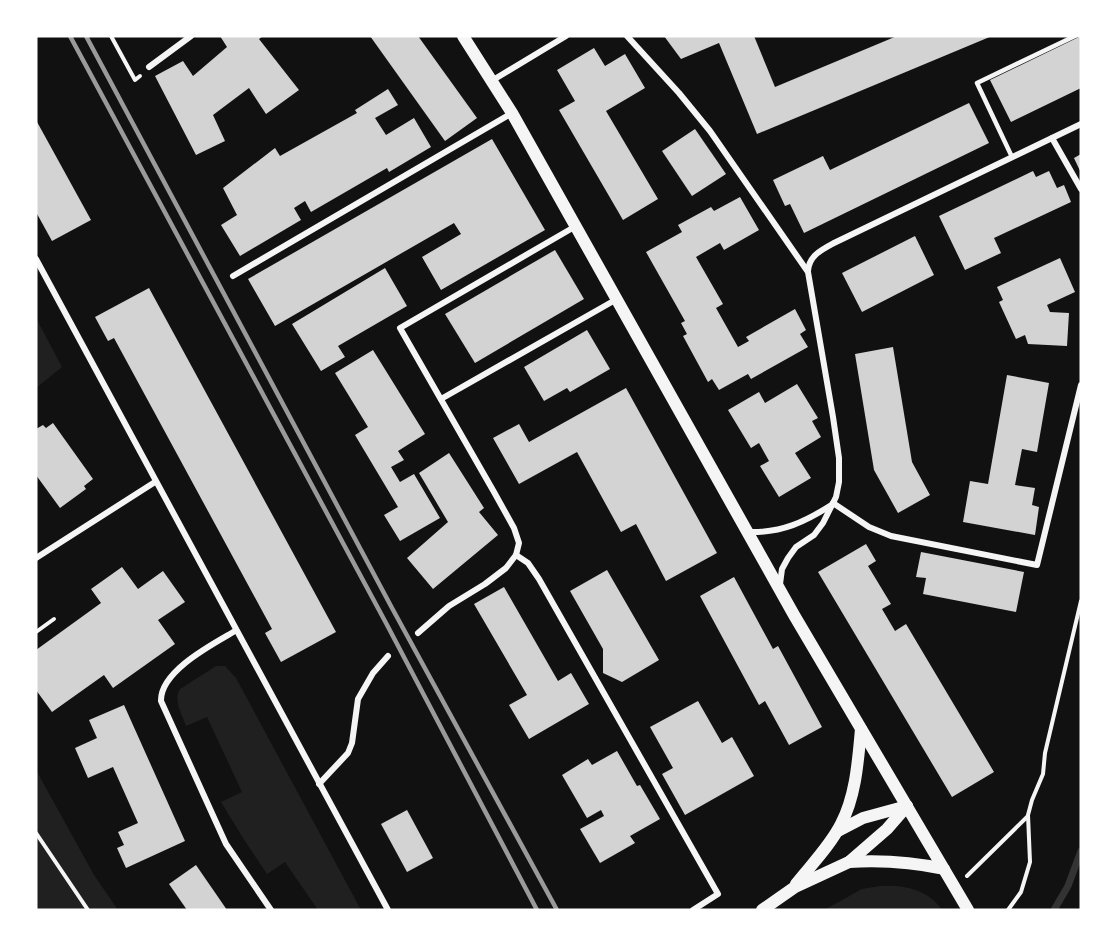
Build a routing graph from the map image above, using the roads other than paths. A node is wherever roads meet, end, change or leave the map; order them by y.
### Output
1 (191, 36) edge
2 (463, 36) edge
3 (566, 36) edge
4 (627, 36) edge
5 (1075, 36) edge
6 (149, 67) road end
7 (493, 80) junction
8 (512, 113) junction
9 (1081, 124) edge
10 (1052, 138) junction
11 (1012, 157) junction
12 (1081, 189) edge
13 (576, 226) junction
14 (36, 259) edge
15 (808, 272) junction
16 (233, 276) dead end
17 (616, 299) junction
18 (1081, 385) edge
19 (441, 399) junction
20 (155, 482) junction
21 (833, 503) junction
22 (747, 532) junction
23 (516, 555) junction
24 (36, 558) edge
25 (780, 590) junction
26 (235, 631) junction
27 (417, 633) dead end
28 (388, 656) dead end
29 (861, 729) junction
30 (319, 784) junction
31 (907, 806) junction
32 (837, 832) junction
33 (849, 862) junction
34 (944, 868) junction
35 (795, 886) junction
36 (271, 910) edge
37 (388, 910) edge
38 (693, 910) edge
39 (762, 910) edge
40 (968, 910) edge

1 - 6 street
2 - 7 main road
3 - 7 street
4 - 15 street
5 - 11 lane
7 - 8 main road
8 - 13 main road
8 - 16 street
9 - 10 street
10 - 11 street
10 - 12 street
11 - 15 street
13 - 17 main road
13 - 19 street
14 - 20 street
15 - 21 street
17 - 19 street
17 - 22 main road
18 - 21 street
19 - 23 street
20 - 24 street
20 - 26 street
21 - 22 street
21 - 25 street
22 - 25 main road
23 - 27 street
23 - 38 street
25 - 29 main road
26 - 30 street
26 - 36 street
28 - 30 street
29 - 31 main road
29 - 32 main road
30 - 37 street
31 - 32 main road
31 - 33 main road
31 - 34 main road
32 - 35 main road
33 - 34 main road
33 - 35 main road
34 - 40 main road
35 - 39 main road

